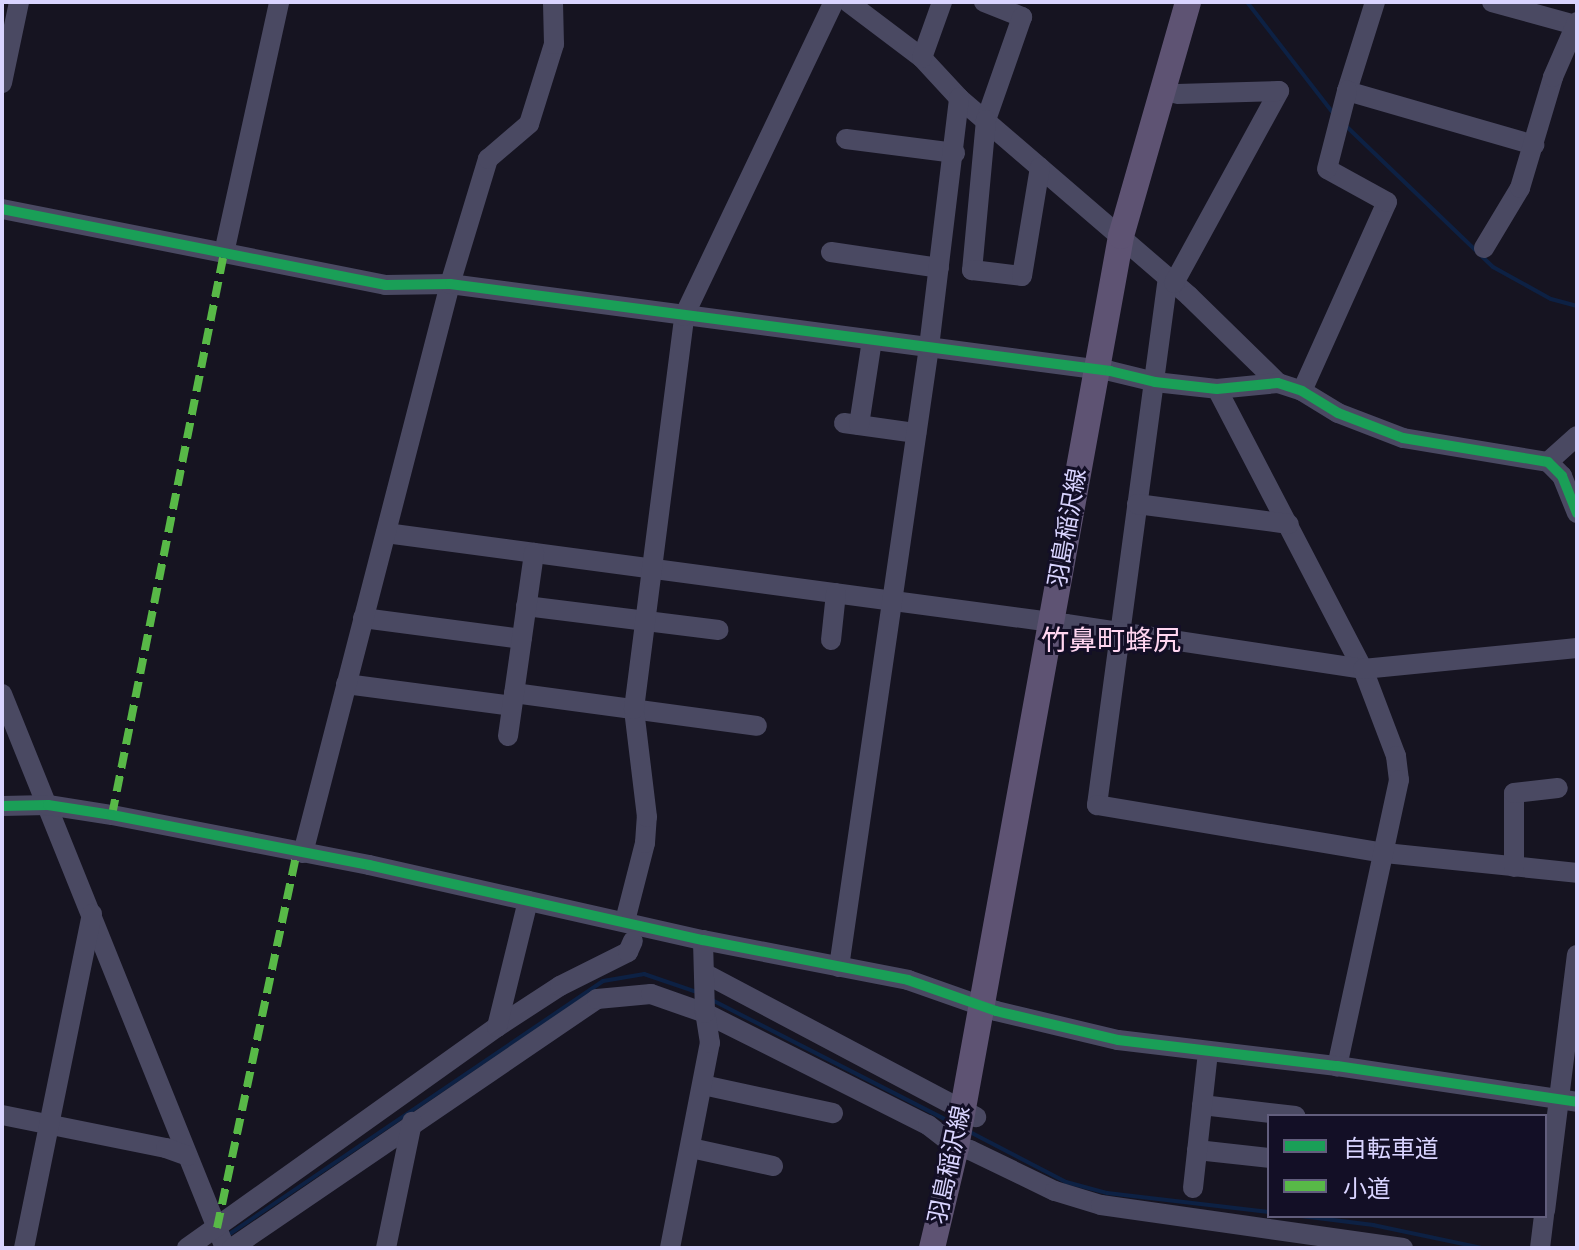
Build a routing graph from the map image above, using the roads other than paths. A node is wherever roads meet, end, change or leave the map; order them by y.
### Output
1 (19, 2) edge
2 (279, 2) edge
3 (553, 2) edge
4 (834, 2) edge
5 (848, 2) edge
6 (942, 2) edge
7 (984, 2) edge
8 (1188, 2) edge
9 (1203, 2) edge
10 (1375, 2) edge
11 (1492, 2) edge
12 (1576, 24) edge
13 (922, 58) junction
14 (2, 83) edge
15 (1347, 91) junction
16 (1177, 94) junction
17 (959, 98) junction
18 (986, 120) junction
19 (846, 139) dead end
20 (1534, 145) junction
21 (955, 153) junction
22 (1040, 167) junction
23 (2, 209) edge
24 (1128, 242) junction
25 (1484, 248) dead end
26 (831, 252) dead end
27 (224, 253) junction
28 (939, 268) junction
29 (1171, 280) junction
30 (450, 284) junction
31 (684, 316) junction
32 (872, 340) junction
33 (929, 347) junction
34 (1103, 370) junction
35 (1155, 382) junction
36 (1278, 383) junction
37 (1217, 389) junction
38 (1302, 391) junction
39 (916, 433) junction
40 (1577, 436) edge
41 (1548, 462) junction
42 (1137, 504) junction
43 (1577, 513) edge
44 (1289, 524) junction
45 (386, 533) junction
46 (534, 553) junction
47 (653, 569) junction
48 (836, 593) junction
49 (893, 601) junction
50 (526, 606) junction
51 (363, 618) junction
52 (645, 621) junction
53 (1059, 623) junction
54 (719, 630) dead end
55 (1120, 634) junction
56 (522, 639) junction
57 (831, 640) dead end
58 (1577, 648) edge
59 (1363, 669) junction
60 (346, 684) junction
61 (2, 694) edge
62 (513, 700) junction
63 (634, 709) junction
64 (757, 726) dead end
65 (508, 736) dead end
66 (1558, 788) dead end
67 (48, 805) junction
68 (2, 806) edge
69 (303, 853) junction
70 (1385, 853) junction
71 (1514, 867) junction
72 (1577, 873) edge
73 (528, 901) junction
74 (92, 914) junction
75 (625, 921) junction
76 (703, 940) junction
77 (633, 941) dead end
78 (1577, 955) edge
79 (839, 967) junction
80 (704, 994) junction
81 (989, 1008) junction
82 (497, 1027) junction
83 (1571, 1047) edge
84 (1208, 1052) junction
85 (1337, 1066) junction
86 (703, 1085) junction
87 (1568, 1101) edge
88 (1202, 1105) junction
89 (833, 1113) dead end
90 (1278, 1114) edge
91 (2, 1115) edge
92 (412, 1122) junction
93 (51, 1125) junction
94 (966, 1131) junction
95 (691, 1148) junction
96 (1197, 1150) junction
97 (188, 1156) junction
98 (1267, 1158) edge
99 (773, 1166) dead end
100 (1193, 1188) dead end
101 (1547, 1204) edge
102 (1544, 1218) edge
103 (223, 1240) edge
104 (1324, 1241) edge
105 (24, 1248) edge
106 (187, 1248) edge
107 (386, 1248) edge
108 (670, 1248) edge
109 (932, 1248) edge
110 (947, 1248) edge
111 (1397, 1248) edge
112 (1540, 1248) edge

1 - 14 street
2 - 27 street
3 - 30 street
4 - 31 street
5 - 13 street
6 - 13 street
7 - 18 street
8 - 24 main road, 羽島稲沢線
9 - 16 main road, 羽島稲沢線
10 - 15 street
11 - 12 street
12 - 20 street
13 - 17 street
15 - 20 street
15 - 38 street
16 - 24 main road, 羽島稲沢線
16 - 29 street
17 - 18 street
17 - 21 street
18 - 22 street
18 - 22 street
19 - 21 street
20 - 25 street
21 - 28 street
22 - 24 street
23 - 27 street
24 - 29 street
24 - 34 main road, 羽島稲沢線
26 - 28 street
27 - 30 street
28 - 33 street
29 - 35 street
29 - 36 street
30 - 31 street
30 - 45 street
31 - 32 street
31 - 47 street
32 - 33 street
32 - 39 street
33 - 34 street
33 - 39 street
34 - 35 street
34 - 53 main road, 羽島稲沢線
35 - 37 street
35 - 42 street
36 - 37 street
36 - 38 street
37 - 44 street
38 - 41 street
39 - 49 street
40 - 41 street
41 - 43 street
42 - 44 street
42 - 55 street
44 - 59 street
45 - 46 street
45 - 51 street
46 - 47 street
46 - 50 street
47 - 48 street
47 - 52 street
48 - 49 street
48 - 57 street
49 - 53 street
49 - 79 street
50 - 52 street
50 - 56 street
51 - 56 street
51 - 60 street
52 - 54 street
52 - 63 street
53 - 55 street
53 - 81 main road, 羽島稲沢線
55 - 59 street
55 - 70 street
56 - 62 street
58 - 59 street
59 - 70 street
60 - 62 street
60 - 69 street
61 - 67 street
62 - 63 street
62 - 65 street
63 - 64 street
63 - 75 street
66 - 71 street
67 - 68 street
67 - 69 street
67 - 74 street
69 - 73 street
70 - 71 street
70 - 85 street
71 - 72 street
73 - 75 street
73 - 82 street
74 - 93 street
74 - 97 street
75 - 76 street
76 - 79 street
76 - 80 street
77 - 82 street
78 - 83 street
79 - 81 street
80 - 86 street
80 - 92 street
80 - 94 street
80 - 94 street
81 - 84 street
81 - 94 main road, 羽島稲沢線
82 - 103 street
83 - 87 street
84 - 85 street
84 - 88 street
85 - 87 street
86 - 89 street
86 - 95 street
87 - 101 street
88 - 90 street
88 - 96 street
91 - 93 street
92 - 103 street
92 - 107 street
93 - 97 street
93 - 105 street
94 - 104 street
94 - 109 main road, 羽島稲沢線
94 - 110 main road, 羽島稲沢線
95 - 99 street
95 - 108 street
96 - 98 street
96 - 100 street
97 - 103 street
102 - 112 street
103 - 106 street
104 - 111 street

